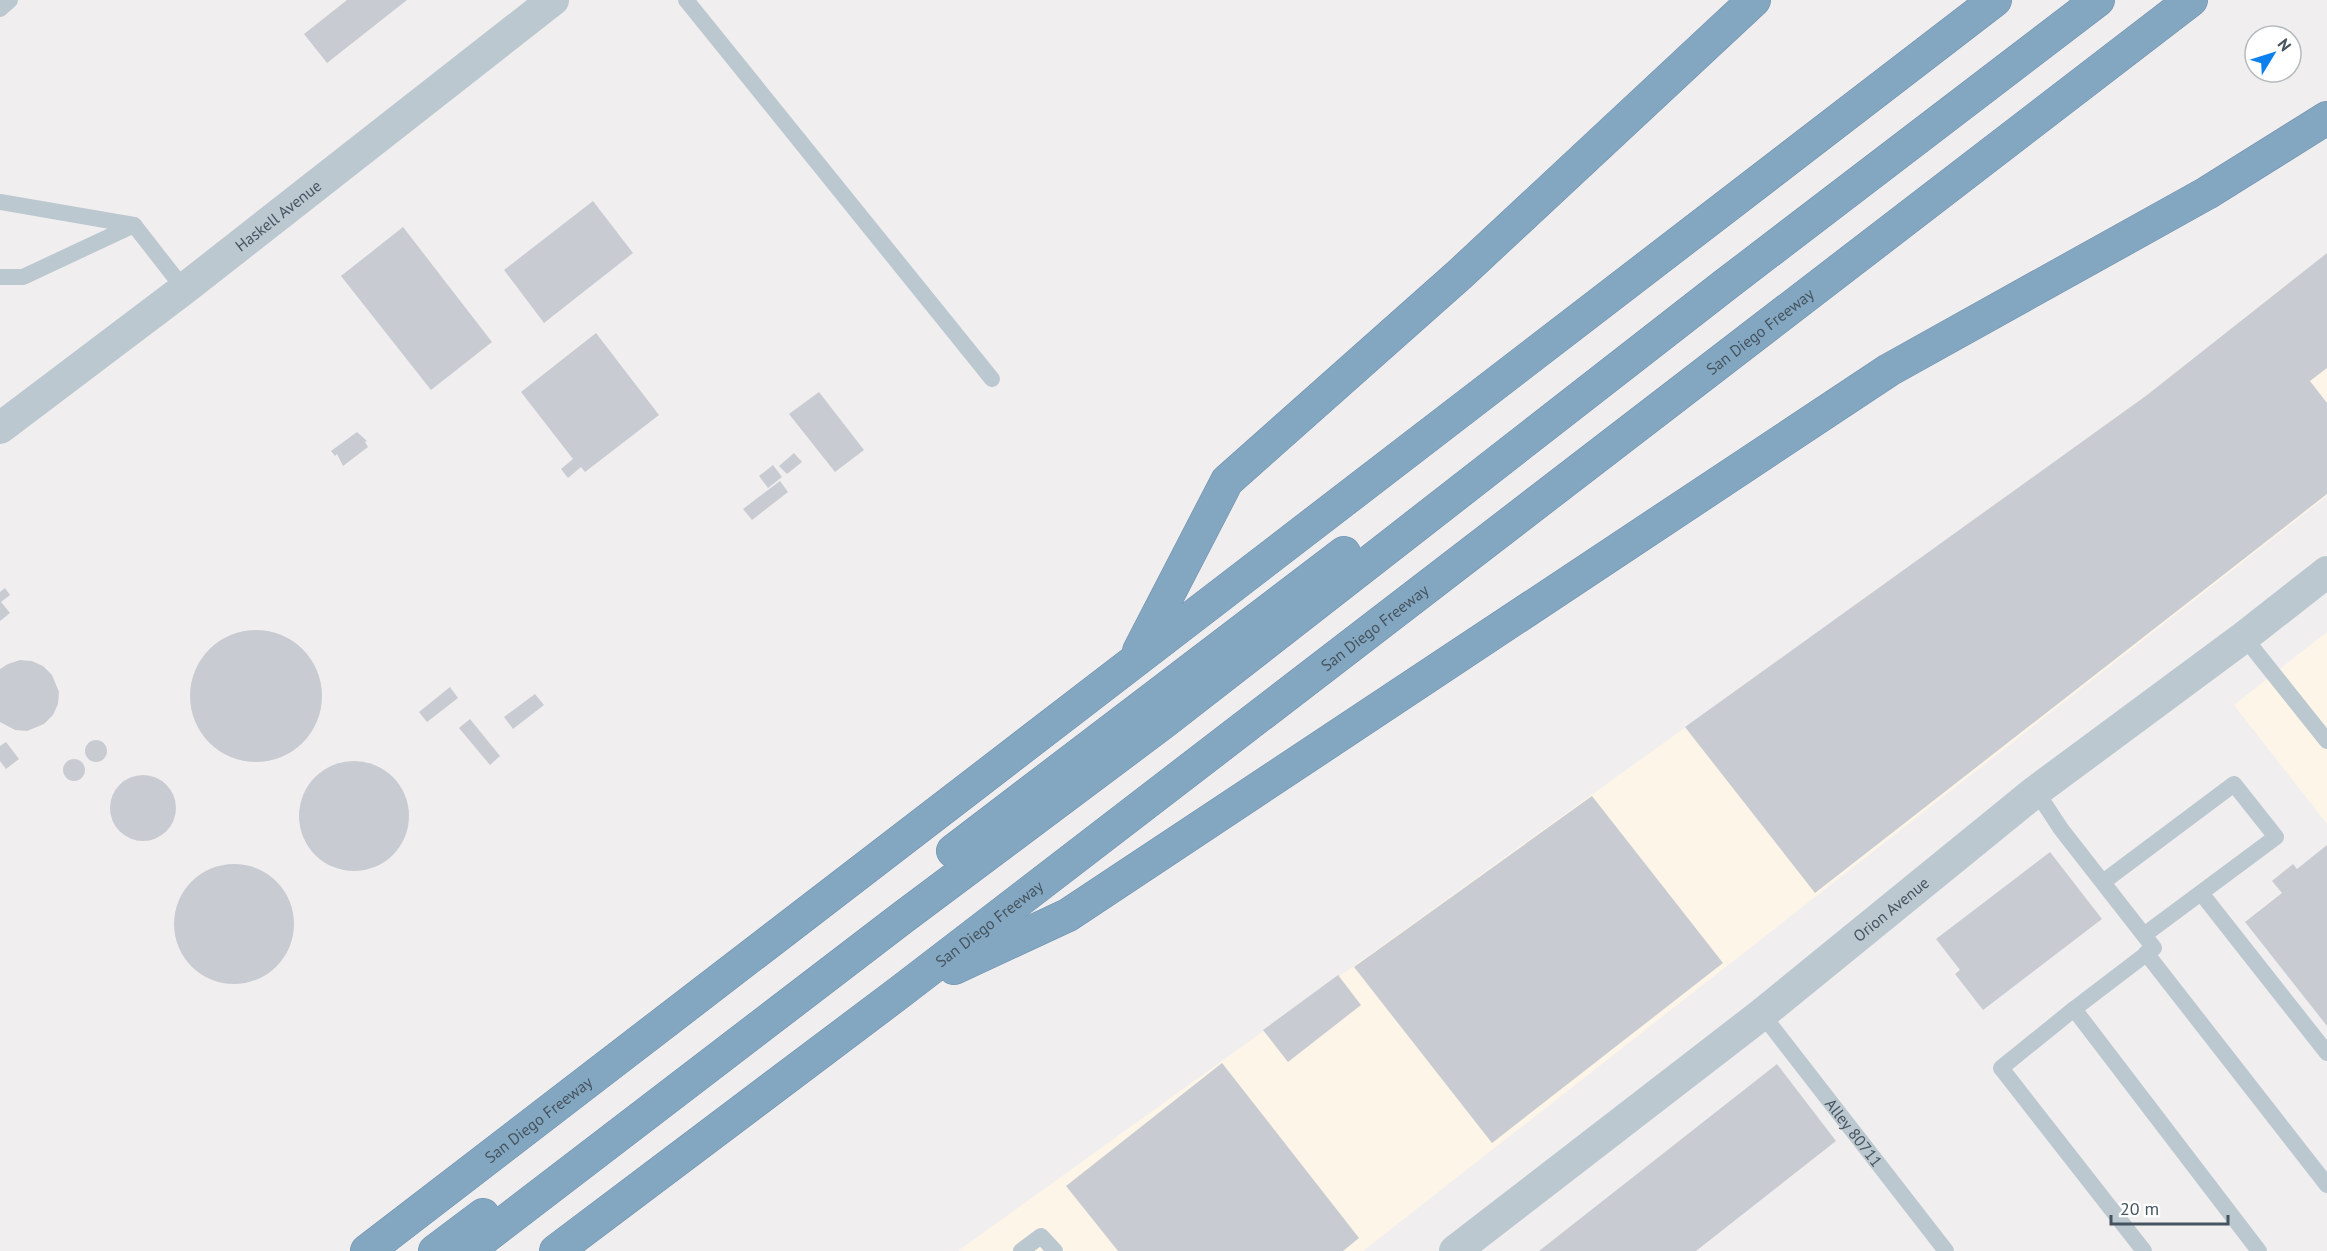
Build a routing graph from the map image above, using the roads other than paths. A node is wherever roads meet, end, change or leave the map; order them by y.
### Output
1 (10, 0) edge
2 (553, 0) edge
3 (686, 0) edge
4 (1754, 0) edge
5 (1995, 0) edge
6 (2064, 0) edge
7 (2098, 0) edge
8 (2191, 0) edge
9 (0, 9) edge
10 (2327, 118) edge
11 (0, 202) edge
12 (134, 225) junction
13 (0, 277) edge
14 (184, 289) junction
15 (992, 379) dead end
16 (0, 428) edge
17 (2327, 572) edge
18 (2244, 637) junction
19 (1134, 661) junction
20 (2327, 712) edge
21 (2313, 723) junction
22 (2327, 741) edge
23 (2036, 791) junction
24 (2103, 882) junction
25 (2201, 893) junction
26 (2144, 935) junction
27 (2146, 953) junction
28 (900, 992) junction
29 (2074, 1009) junction
30 (1761, 1014) junction
31 (2327, 1053) edge
32 (2327, 1185) edge
33 (367, 1251) edge
34 (435, 1251) edge
35 (467, 1251) edge
36 (556, 1251) edge
37 (1021, 1251) edge
38 (1055, 1251) edge
39 (1455, 1251) edge
40 (1946, 1251) edge
41 (2144, 1251) edge
42 (2259, 1251) edge

1 - 9 lane
2 - 14 street, Haskell Avenue
3 - 15 lane
4 - 19 highway
5 - 19 highway, San Diego Freeway
6 - 34 highway
7 - 35 highway
8 - 28 highway, San Diego Freeway
10 - 28 highway
11 - 12 lane
12 - 13 lane
12 - 14 lane
14 - 16 street, Haskell Avenue
17 - 18 street, Orion Avenue
18 - 21 lane
18 - 23 street, Orion Avenue
19 - 33 highway, San Diego Freeway
20 - 21 lane
21 - 22 lane
23 - 24 lane
23 - 30 street, Orion Avenue
24 - 25 lane
24 - 26 lane
25 - 26 lane
25 - 31 lane
26 - 27 lane
27 - 29 lane
27 - 32 lane
28 - 36 highway, San Diego Freeway
29 - 41 lane
29 - 42 lane
30 - 39 street, Orion Avenue
30 - 40 lane, Alley 80711
37 - 38 lane

